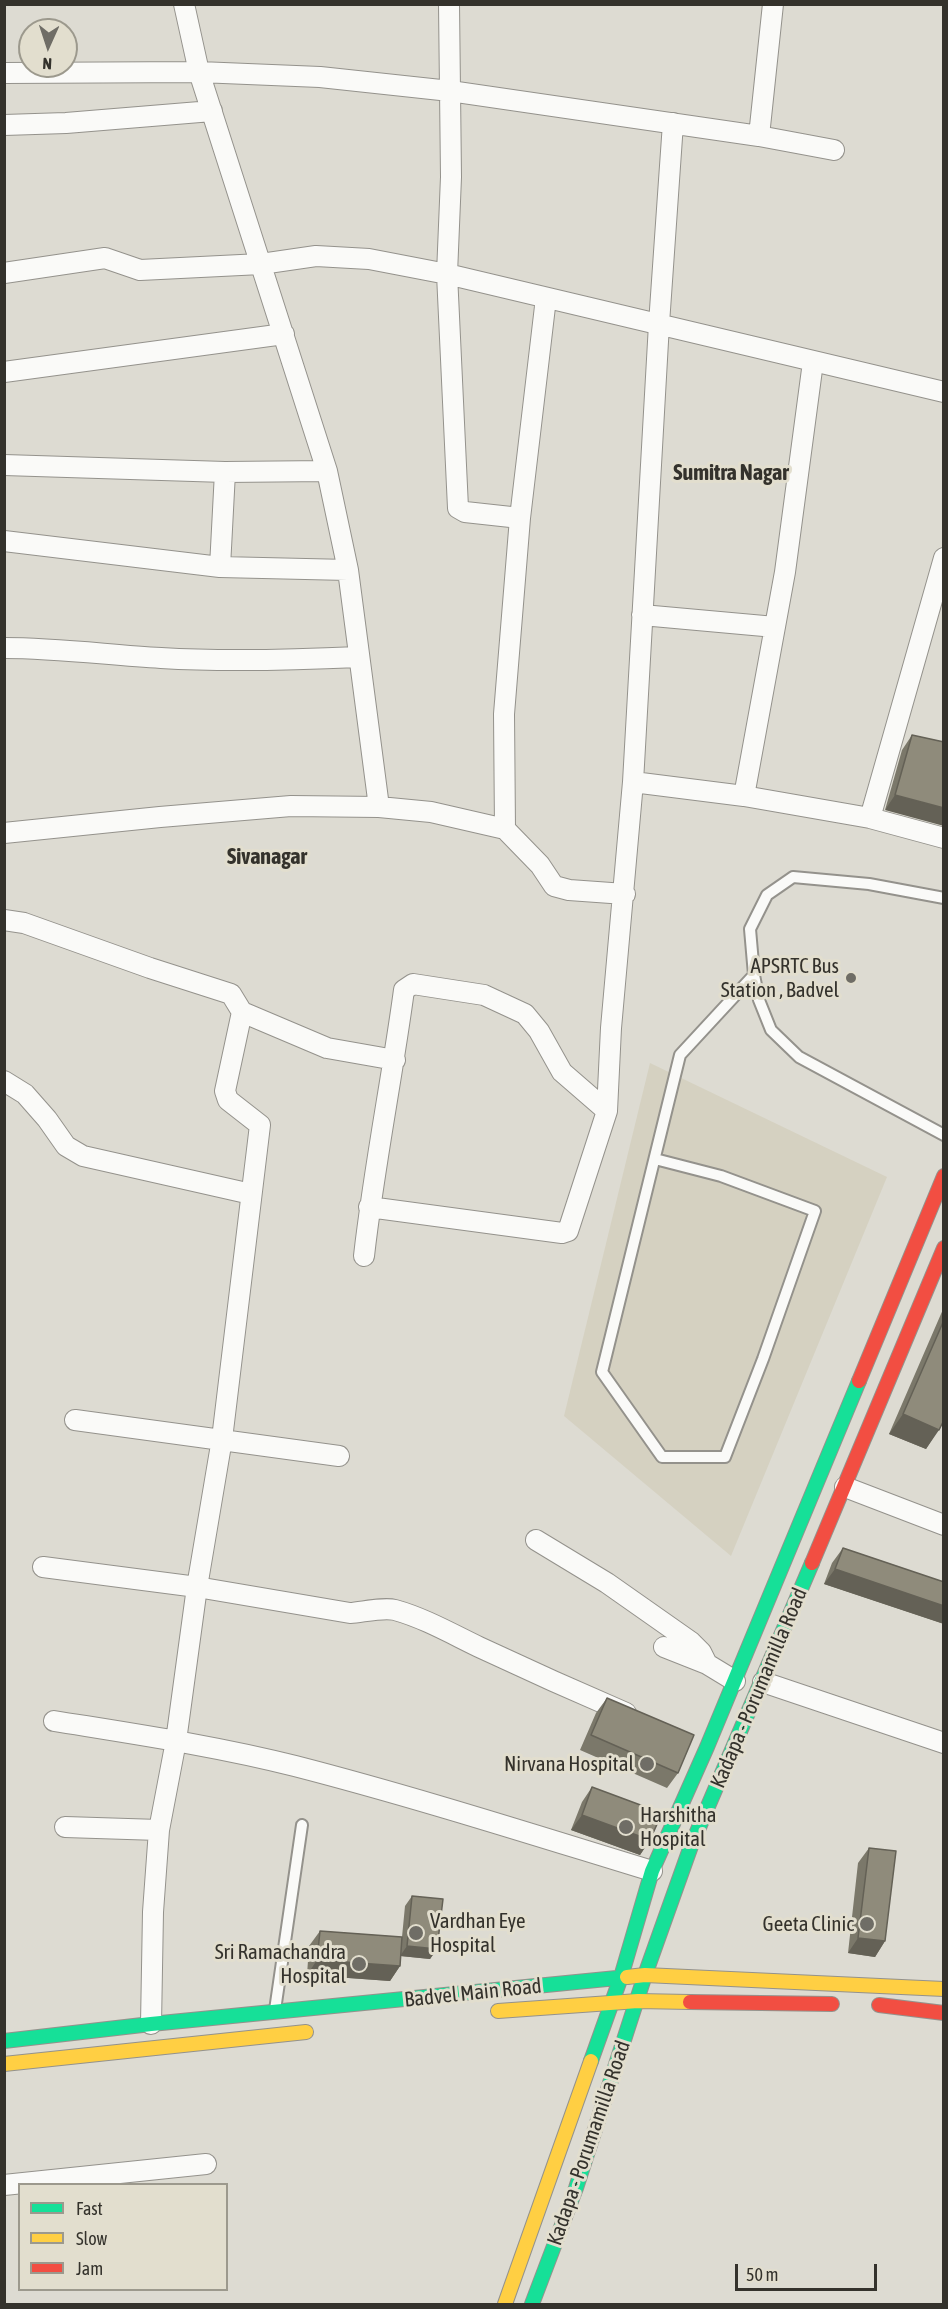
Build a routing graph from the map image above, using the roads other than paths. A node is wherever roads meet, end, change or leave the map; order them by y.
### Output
1 (184, 4) edge
2 (449, 4) edge
3 (773, 4) edge
4 (199, 72) junction
5 (4, 73) edge
6 (450, 91) junction
7 (212, 111) junction
8 (673, 123) junction
9 (4, 125) edge
10 (759, 136) junction
11 (834, 150) dead end
12 (261, 264) junction
13 (4, 273) edge
14 (447, 274) junction
15 (546, 298) junction
16 (659, 324) junction
17 (284, 334) junction
18 (813, 362) junction
19 (4, 372) edge
20 (944, 392) edge
21 (4, 465) edge
22 (327, 471) junction
23 (225, 472) junction
24 (520, 518) junction
25 (4, 541) edge
26 (944, 558) edge
27 (220, 567) junction
28 (348, 570) junction
29 (642, 615) junction
30 (775, 627) junction
31 (4, 648) edge
32 (359, 657) junction
33 (633, 782) junction
34 (744, 796) junction
35 (379, 807) junction
36 (870, 818) junction
37 (505, 829) junction
38 (4, 833) edge
39 (944, 838) edge
40 (625, 894) junction
41 (944, 898) edge
42 (4, 920) edge
43 (754, 975) junction
44 (242, 1012) junction
45 (395, 1060) junction
46 (4, 1081) edge
47 (607, 1111) junction
48 (944, 1135) edge
49 (656, 1159) junction
50 (944, 1176) edge
51 (251, 1194) junction
52 (369, 1207) junction
53 (944, 1248) edge
54 (364, 1256) dead end
55 (75, 1420) dead end
56 (222, 1439) junction
57 (339, 1456) dead end
58 (845, 1487) junction
59 (944, 1525) edge
60 (536, 1540) dead end
61 (43, 1567) dead end
62 (197, 1587) junction
63 (664, 1647) dead end
64 (707, 1664) junction
65 (735, 1681) junction
66 (763, 1682) junction
67 (54, 1721) dead end
68 (645, 1721) edge
69 (687, 1739) edge
70 (176, 1742) junction
71 (944, 1743) edge
72 (707, 1747) junction
73 (302, 1825) dead end
74 (65, 1827) dead end
75 (159, 1830) junction
76 (652, 1871) junction
77 (645, 1975) junction
78 (621, 1977) junction
79 (944, 1989) edge
80 (638, 2001) junction
81 (610, 2003) junction
82 (841, 2004) dead end
83 (865, 2005) dead end
84 (275, 2013) junction
85 (479, 2013) dead end
86 (944, 2013) edge
87 (151, 2024) junction
88 (325, 2030) dead end
89 (4, 2041) edge
90 (4, 2064) edge
91 (207, 2164) dead end
92 (23, 2183) edge
93 (505, 2304) edge
94 (532, 2304) edge

1 - 4 street
2 - 6 street
3 - 10 street
4 - 5 street
4 - 6 street
4 - 7 street
6 - 8 street
6 - 14 street
7 - 9 street
7 - 12 street
8 - 10 street
8 - 16 street
10 - 11 street
12 - 13 street
12 - 14 street
12 - 17 street
14 - 15 street
14 - 24 street
15 - 16 street
15 - 24 street
16 - 18 street
16 - 29 street
17 - 19 street
17 - 22 street
18 - 20 street
18 - 30 street
21 - 23 street
22 - 23 street
22 - 28 street
23 - 27 street
24 - 37 street
25 - 27 street
26 - 36 street
27 - 28 street
28 - 32 street
29 - 30 street
29 - 33 street
30 - 34 street
31 - 32 street
32 - 35 street
33 - 34 street
33 - 40 street
34 - 36 street
35 - 37 street
35 - 38 street
36 - 39 street
37 - 40 street
40 - 47 street
41 - 43 lane
42 - 44 street
43 - 48 lane
43 - 49 lane
44 - 45 street
44 - 51 street
45 - 47 street
45 - 52 street
46 - 51 street
47 - 52 street
49 - 49 lane
50 - 65 main road
51 - 56 street
52 - 54 street
53 - 58 main road, Kadapa - Porumamilla Road
55 - 56 street
56 - 57 street
56 - 62 street
58 - 59 street
58 - 66 main road, Kadapa - Porumamilla Road
60 - 64 street
61 - 62 street
62 - 68 street
62 - 70 street
63 - 64 street
64 - 65 street
65 - 72 main road
66 - 71 street
66 - 77 main road, Kadapa - Porumamilla Road
67 - 70 street
69 - 72 street
70 - 75 street
70 - 76 street
72 - 76 main road
73 - 84 lane
74 - 75 street
75 - 87 street
76 - 78 main road
77 - 78 main road, Badvel Main Road
77 - 79 main road, Badvel Main Road
77 - 80 main road, Kadapa - Porumamilla Road
78 - 81 main road
78 - 84 main road, Badvel Main Road
80 - 81 main road, Badvel Main Road
80 - 82 main road, Badvel Main Road
80 - 94 main road, Kadapa - Porumamilla Road
81 - 85 main road, Badvel Main Road
81 - 93 main road
83 - 86 main road
84 - 87 main road, Badvel Main Road
87 - 89 main road, Badvel Main Road
88 - 90 main road
91 - 92 street

